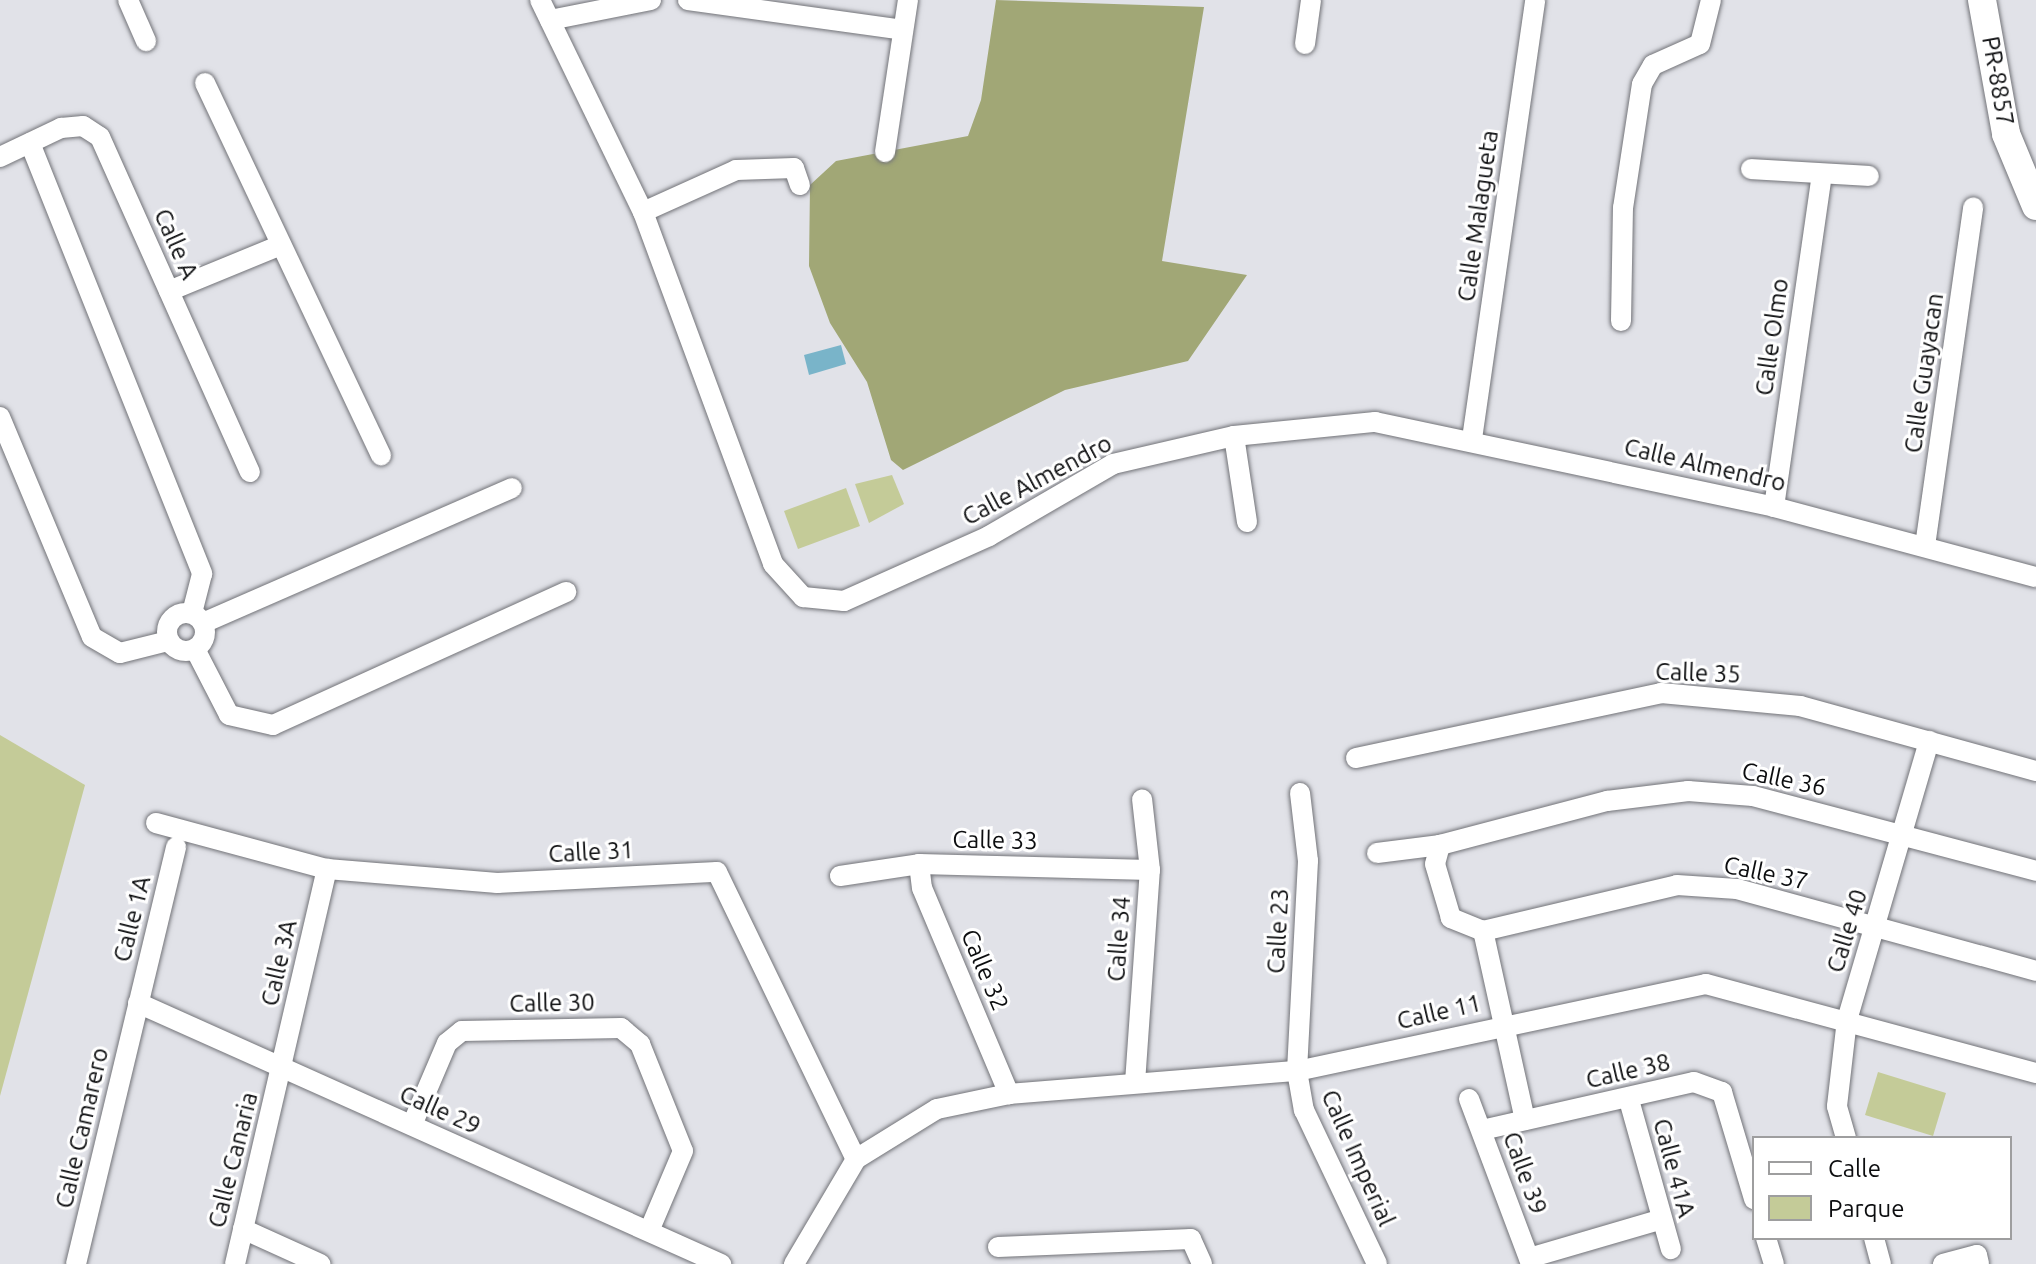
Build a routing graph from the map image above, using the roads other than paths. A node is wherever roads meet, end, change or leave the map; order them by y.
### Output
1 (128, 0) edge
2 (540, 0) edge
3 (651, 0) edge
4 (688, 0) edge
5 (908, 0) edge
6 (1311, 0) edge
7 (1535, 0) edge
8 (1711, 0) edge
9 (1982, 0) edge
10 (550, 20) junction
11 (903, 30) junction
12 (146, 41) dead end
13 (1305, 44) dead end
14 (205, 83) dead end
15 (30, 143) junction
16 (885, 152) dead end
17 (0, 157) edge
18 (1751, 169) dead end
19 (1822, 174) junction
20 (1869, 176) dead end
21 (800, 185) dead end
22 (2036, 206) edge
23 (1973, 207) dead end
24 (643, 212) junction
25 (281, 245) junction
26 (169, 291) junction
27 (1621, 321) dead end
28 (0, 417) edge
29 (1234, 436) junction
30 (1472, 439) junction
31 (381, 456) dead end
32 (250, 472) dead end
33 (512, 488) dead end
34 (1774, 507) junction
35 (1247, 522) dead end
36 (1925, 546) junction
37 (2036, 577) edge
38 (566, 592) dead end
39 (198, 618) junction
40 (168, 641) junction
41 (195, 649) junction
42 (1929, 741) junction
43 (1356, 758) dead end
44 (2036, 771) edge
45 (1300, 793) dead end
46 (1142, 799) dead end
47 (156, 823) dead end
48 (1903, 834) junction
49 (1440, 845) junction
50 (176, 847) dead end
51 (1377, 853) dead end
52 (919, 864) junction
53 (327, 869) junction
54 (1150, 870) junction
55 (2036, 871) edge
56 (840, 876) dead end
57 (1876, 926) junction
58 (1483, 931) junction
59 (2036, 971) edge
60 (138, 1003) junction
61 (1847, 1020) junction
62 (1500, 1025) junction
63 (282, 1068) junction
64 (1297, 1071) junction
65 (2036, 1073) edge
66 (1135, 1083) junction
67 (1009, 1094) junction
68 (1469, 1099) dead end
69 (1629, 1100) junction
70 (1525, 1120) junction
71 (412, 1125) junction
72 (1482, 1130) junction
73 (1845, 1136) edge
74 (856, 1159) junction
75 (1752, 1192) edge
76 (1659, 1220) junction
77 (243, 1229) junction
78 (649, 1231) junction
79 (1767, 1240) edge
80 (1875, 1240) edge
81 (998, 1247) dead end
82 (1671, 1249) dead end
83 (1047, 1255) edge
84 (1530, 1261) edge
85 (76, 1264) edge
86 (235, 1264) edge
87 (320, 1264) edge
88 (721, 1264) edge
89 (794, 1264) edge
90 (1202, 1264) edge
91 (1377, 1264) edge
92 (1774, 1264) edge
93 (1881, 1264) edge
94 (1943, 1264) edge
95 (1979, 1264) edge

1 - 12 street
2 - 10 street, Calle Almendro
3 - 10 street
4 - 11 street
5 - 11 street
6 - 13 street
7 - 30 street, Calle Malagueta
8 - 27 street
9 - 22 street, PR-8857 / PR-8857
10 - 24 street, Calle Almendro
11 - 16 street
14 - 25 street
15 - 17 street, Calle A
15 - 26 street, Calle A
15 - 39 street
18 - 19 street
19 - 20 street
19 - 34 street, Calle Olmo
21 - 24 street
23 - 36 street, Calle Guayacan
24 - 29 street, Calle Almendro
25 - 26 street
25 - 31 street
26 - 32 street, Calle A
28 - 40 street
29 - 30 street, Calle Almendro
29 - 35 street
30 - 34 street, Calle Almendro
33 - 39 street
34 - 36 street, Calle Almendro
36 - 37 street, Calle Almendro
38 - 41 street
39 - 40 street
39 - 41 street
40 - 41 street
42 - 43 street, Calle 35
42 - 44 street, Calle 35
42 - 48 street, Calle 40
45 - 64 street, Calle 23
46 - 54 street, Calle 34
47 - 53 street, Calle 31
48 - 49 street, Calle 36
48 - 55 street, Calle 36
48 - 57 street, Calle 40
49 - 51 street, Calle 36
49 - 58 street
50 - 60 street, Calle 1A
52 - 54 street, Calle 33
52 - 56 street, Calle 33
52 - 67 street, Calle 32
53 - 63 street, Calle 3A
53 - 74 street, Calle 31
54 - 66 street, Calle 34
57 - 58 street, Calle 37
57 - 59 street, Calle 37
57 - 61 street, Calle 40
58 - 62 street
60 - 63 street, Calle 29
60 - 85 street, Calle Camarero
61 - 62 street, Calle 11
61 - 65 street, Calle 11
61 - 73 street, Calle 40
62 - 64 street, Calle 11
62 - 70 street
63 - 71 street, Calle 29
63 - 77 street, Calle Canaria
64 - 66 street, Calle 11
64 - 91 street, Calle Imperial
66 - 67 street, Calle 11
67 - 74 street, Calle 11
68 - 72 street, Calle 39
69 - 70 street, Calle 38
69 - 75 street, Calle 38
69 - 76 street, Calle 41A
70 - 72 street, Calle 38
71 - 78 street, Calle 29
71 - 78 street, Calle 30
72 - 84 street, Calle 39
74 - 89 street
76 - 82 street, Calle 41A
76 - 84 street
77 - 86 street, Calle Canaria
77 - 87 street
78 - 88 street, Calle 29
79 - 92 street
80 - 93 street
81 - 83 street
83 - 90 street
94 - 95 street

